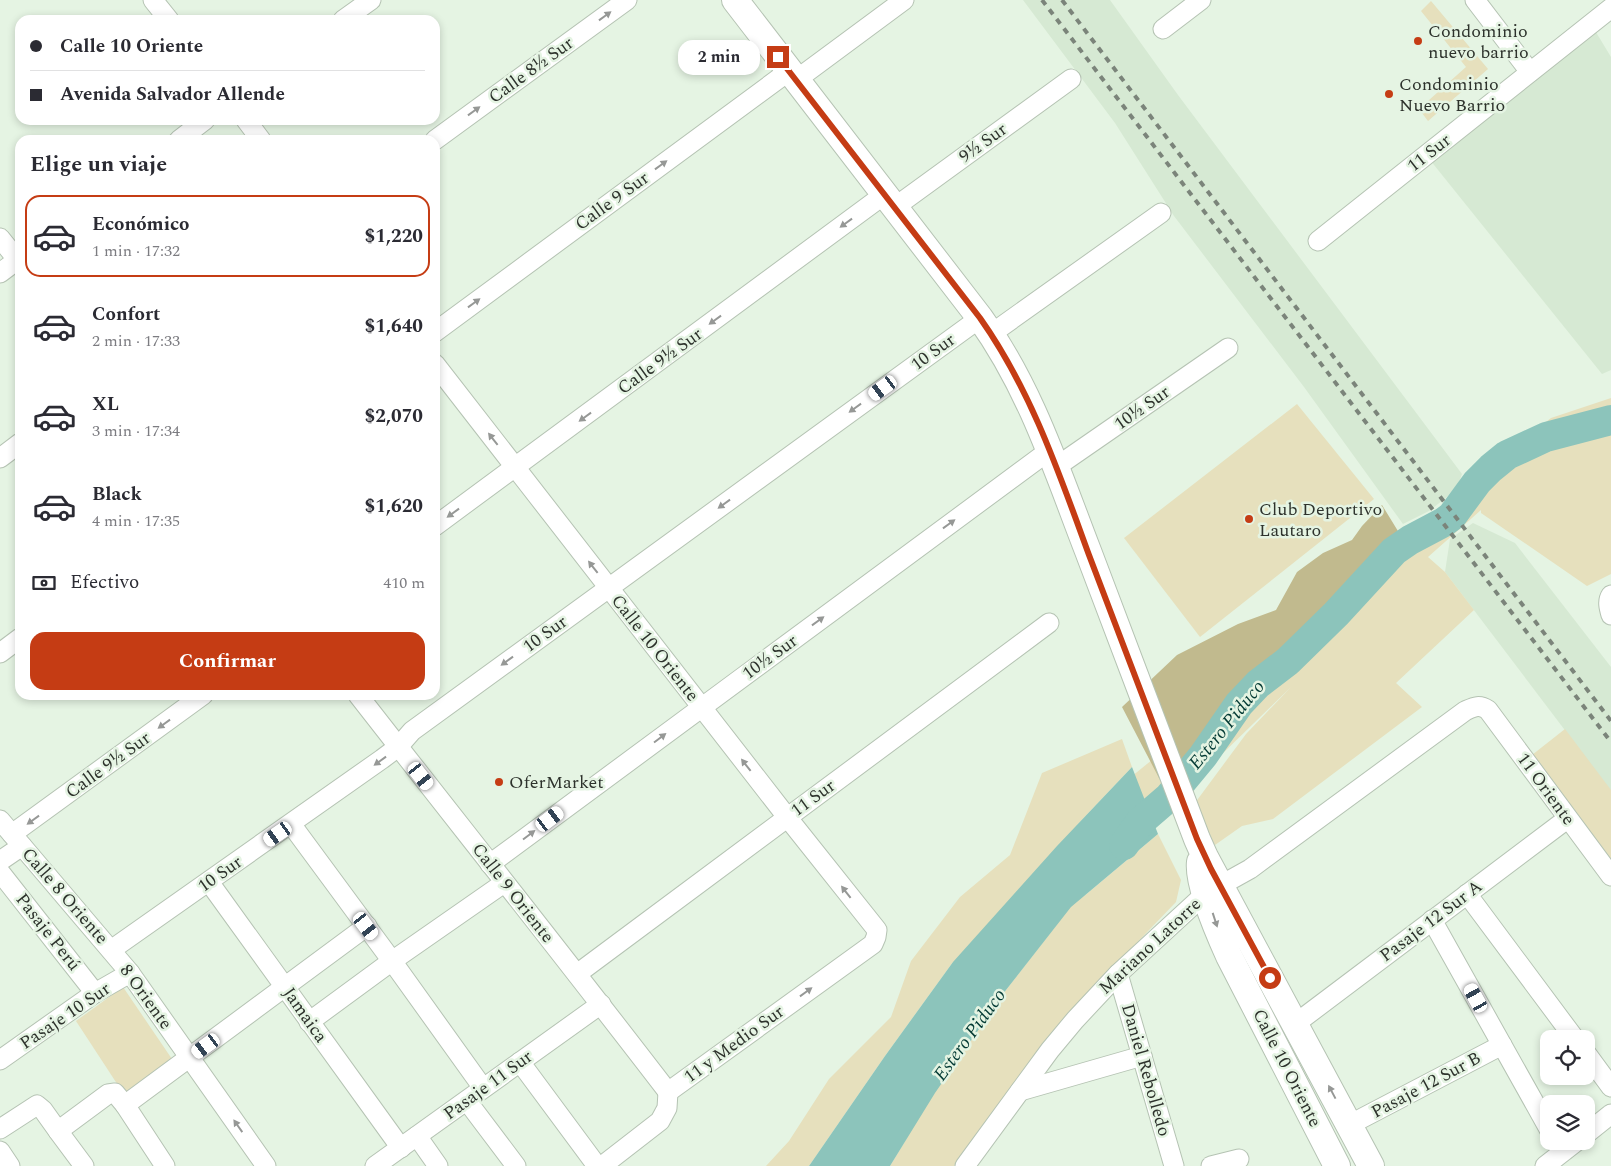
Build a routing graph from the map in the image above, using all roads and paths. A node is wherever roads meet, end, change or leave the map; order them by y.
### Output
1 (153, 0) edge
2 (371, 0) edge
3 (627, 0) edge
4 (734, 0) edge
5 (904, 0) edge
6 (1201, 0) edge
7 (1475, 0) edge
8 (1611, 8) edge
9 (165, 15) edge
10 (350, 15) edge
11 (1164, 29) dead end
12 (1530, 72) junction
13 (792, 76) junction
14 (1072, 80) dead end
15 (198, 125) edge
16 (250, 125) edge
17 (185, 135) edge
18 (258, 135) edge
19 (440, 136) edge
20 (890, 201) junction
21 (1161, 213) dead end
22 (0, 238) edge
23 (1318, 241) dead end
24 (15, 256) edge
25 (15, 264) edge
26 (0, 273) edge
27 (986, 326) junction
28 (440, 328) edge
29 (1228, 348) dead end
30 (440, 370) edge
31 (15, 447) edge
32 (0, 458) edge
33 (1053, 458) junction
34 (516, 468) junction
35 (440, 522) edge
36 (609, 588) junction
37 (1611, 595) edge
38 (1611, 615) edge
39 (1049, 623) dead end
40 (15, 642) edge
41 (0, 652) edge
42 (197, 700) edge
43 (362, 700) edge
44 (1478, 706) joint
45 (702, 707) junction
46 (398, 747) junction
47 (787, 817) junction
48 (1567, 818) junction
49 (0, 820) edge
50 (291, 824) junction
51 (17, 840) junction
52 (0, 861) edge
53 (490, 864) junction
54 (0, 872) edge
55 (1611, 876) edge
56 (209, 882) junction
57 (504, 883) junction
58 (1213, 890) junction
59 (1467, 894) junction
60 (1432, 920) junction
61 (366, 926) junction
62 (877, 930) joint
63 (111, 950) junction
64 (392, 961) junction
65 (130, 973) junction
66 (577, 974) junction
67 (1118, 974) junction
68 (284, 987) junction
69 (95, 993) junction
70 (601, 1004) junction
71 (309, 1022) junction
72 (1295, 1024) junction
73 (1568, 1030) edge
74 (1502, 1045) junction
75 (1142, 1056) junction
76 (190, 1057) junction
77 (0, 1060) edge
78 (520, 1062) junction
79 (1595, 1066) edge
80 (1611, 1086) edge
81 (483, 1088) junction
82 (1020, 1091) junction
83 (668, 1092) junction
84 (120, 1099) junction
85 (467, 1100) junction
86 (1540, 1113) edge
87 (1611, 1114) edge
88 (1349, 1125) junction
89 (1595, 1127) edge
90 (0, 1129) edge
91 (58, 1131) junction
92 (417, 1136) junction
93 (401, 1148) junction
94 (1560, 1150) edge
95 (0, 1152) edge
96 (1239, 1159) dead end
97 (10, 1166) edge
98 (84, 1166) edge
99 (165, 1166) edge
100 (266, 1166) edge
101 (375, 1166) edge
102 (438, 1166) edge
103 (516, 1166) edge
104 (597, 1166) edge
105 (602, 1166) edge
106 (965, 1166) edge
107 (1174, 1166) edge
108 (1211, 1166) edge
109 (1337, 1166) edge
110 (1371, 1166) edge
111 (1545, 1166) edge

1 - 9 street
2 - 10 street
19 -> 3 street, Calle 8½ Sur
4 - 13 main road, Calle 10 Oriente
5 - 13 street, Calle 9 Sur
6 - 11 street
7 - 12 street
8 - 12 street, 11 Sur
12 - 23 street, 11 Sur
13 - 20 main road, Calle 10 Oriente
28 -> 13 street, Calle 9 Sur
14 - 20 street, 9½ Sur
15 - 17 street
16 - 18 street
20 - 27 main road, Calle 10 Oriente
20 -> 34 street, Calle 9½ Sur
21 - 27 street, 10 Sur
22 - 24 street
25 - 26 street
27 - 33 main road, Calle 10 Oriente
27 -> 36 street, 10 Sur
29 - 33 street, 10½ Sur
34 -> 30 street, Calle 10 Oriente
31 - 32 street
45 -> 33 street, 10½ Sur
33 - 58 main road, Calle 10 Oriente
34 -> 35 street, Calle 9½ Sur
36 -> 34 street, Calle 10 Oriente
36 - 45 street, Calle 10 Oriente
36 -> 46 street, 10 Sur
37 - 38 street
39 - 47 street, 11 Sur
40 - 41 street
42 -> 51 street, Calle 9½ Sur
43 - 46 street, Calle 9 Oriente
44 - 48 street, 11 Oriente
44 - 58 street, Mariano Latorre
47 -> 45 street, Calle 10 Oriente
53 -> 45 street, 10½ Sur
46 -> 50 street, 10 Sur
46 - 53 street, Calle 9 Oriente
62 -> 47 street, Calle 10 Oriente
47 - 66 street, 11 Sur
48 - 55 street, 11 Oriente
48 - 59 street, Pasaje 12 Sur A
49 - 51 street, Calle 8 Oriente
50 - 56 street, 10 Sur
50 - 61 street
51 - 52 street, Calle 9½ Sur
51 - 63 street, Calle 8 Oriente
53 - 57 street, Calle 9 Oriente
54 - 69 street, Pasaje Perú
56 - 63 street, 10 Sur
56 - 68 street, Jamaica
57 - 64 street
57 - 66 street, Calle 9 Oriente
58 - 67 street, Mariano Latorre
58 - 72 main road, Calle 10 Oriente
58 -> 109 main road, Calle 10 Oriente
59 - 60 street, Pasaje 12 Sur A
59 - 73 street
60 - 72 street, Pasaje 12 Sur A
60 - 74 street
61 - 64 street
61 - 68 street
83 -> 62 street, 11 y Medio Sur
63 - 65 street, 8 Oriente
64 - 71 street
64 - 81 street
65 - 69 street, Pasaje 10 Sur
65 - 76 street, 8 Oriente
66 - 70 street, Calle 9 Oriente
67 - 75 street, Daniel Rebolledo
67 - 82 street, Mariano Latorre
68 - 71 street, Jamaica
68 - 76 street
69 - 77 street, Pasaje 10 Sur
70 - 78 street, Pasaje 11 Sur
70 - 83 street, Calle 9 Oriente
71 - 93 street, Jamaica
88 -> 72 main road, Calle 10 Oriente
74 - 86 street
74 - 88 street, Pasaje 12 Sur B
75 - 82 street
75 - 107 street, Daniel Rebolledo
76 - 84 street
100 -> 76 street, 8 Oriente
78 - 81 street, Pasaje 11 Sur
78 - 104 street
79 - 80 street
81 - 85 street, Pasaje 11 Sur
82 - 106 street, Mariano Latorre
83 - 105 street, 11 y Medio Sur
84 - 91 street
84 - 99 street
85 - 92 street, Pasaje 11 Sur
85 - 103 street
87 - 89 street
88 - 110 main road, Calle 10 Oriente
90 - 91 street
91 - 98 street
92 - 93 street, Pasaje 11 Sur
92 - 102 street
93 - 101 street, Pasaje 11 Sur
94 - 111 street
95 - 97 street
96 - 108 street

